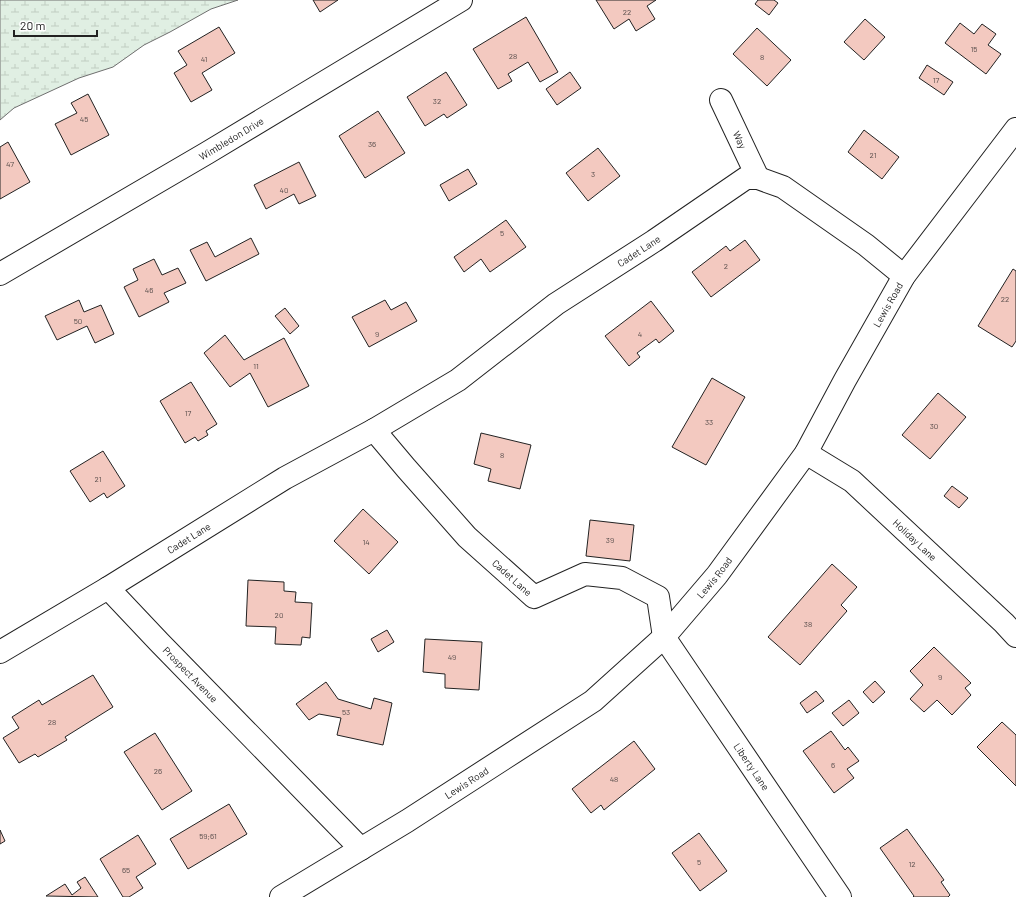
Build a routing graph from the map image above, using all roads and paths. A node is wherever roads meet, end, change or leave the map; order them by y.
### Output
1 (461, 0) edge
2 (721, 100) dead end
3 (1016, 128) edge
4 (758, 178) junction
5 (0, 274) edge
6 (904, 276) junction
7 (374, 430) junction
8 (806, 452) junction
9 (108, 588) junction
10 (1016, 636) edge
11 (664, 637) junction
12 (0, 652) edge
13 (361, 849) junction
14 (281, 897) edge
15 (840, 897) edge

1 - 5 street, Wimbledon Drive
2 - 4 street, Way
3 - 6 street, Lewis Road
4 - 6 street
4 - 7 street, Cadet Lane
6 - 8 street, Lewis Road
7 - 9 street, Cadet Lane
7 - 11 street, Cadet Lane
8 - 10 street, Holiday Lane
8 - 11 street, Lewis Road
9 - 12 street
9 - 13 street, Prospect Avenue
11 - 13 street, Lewis Road
11 - 15 street, Liberty Lane
13 - 14 street, Lewis Road

